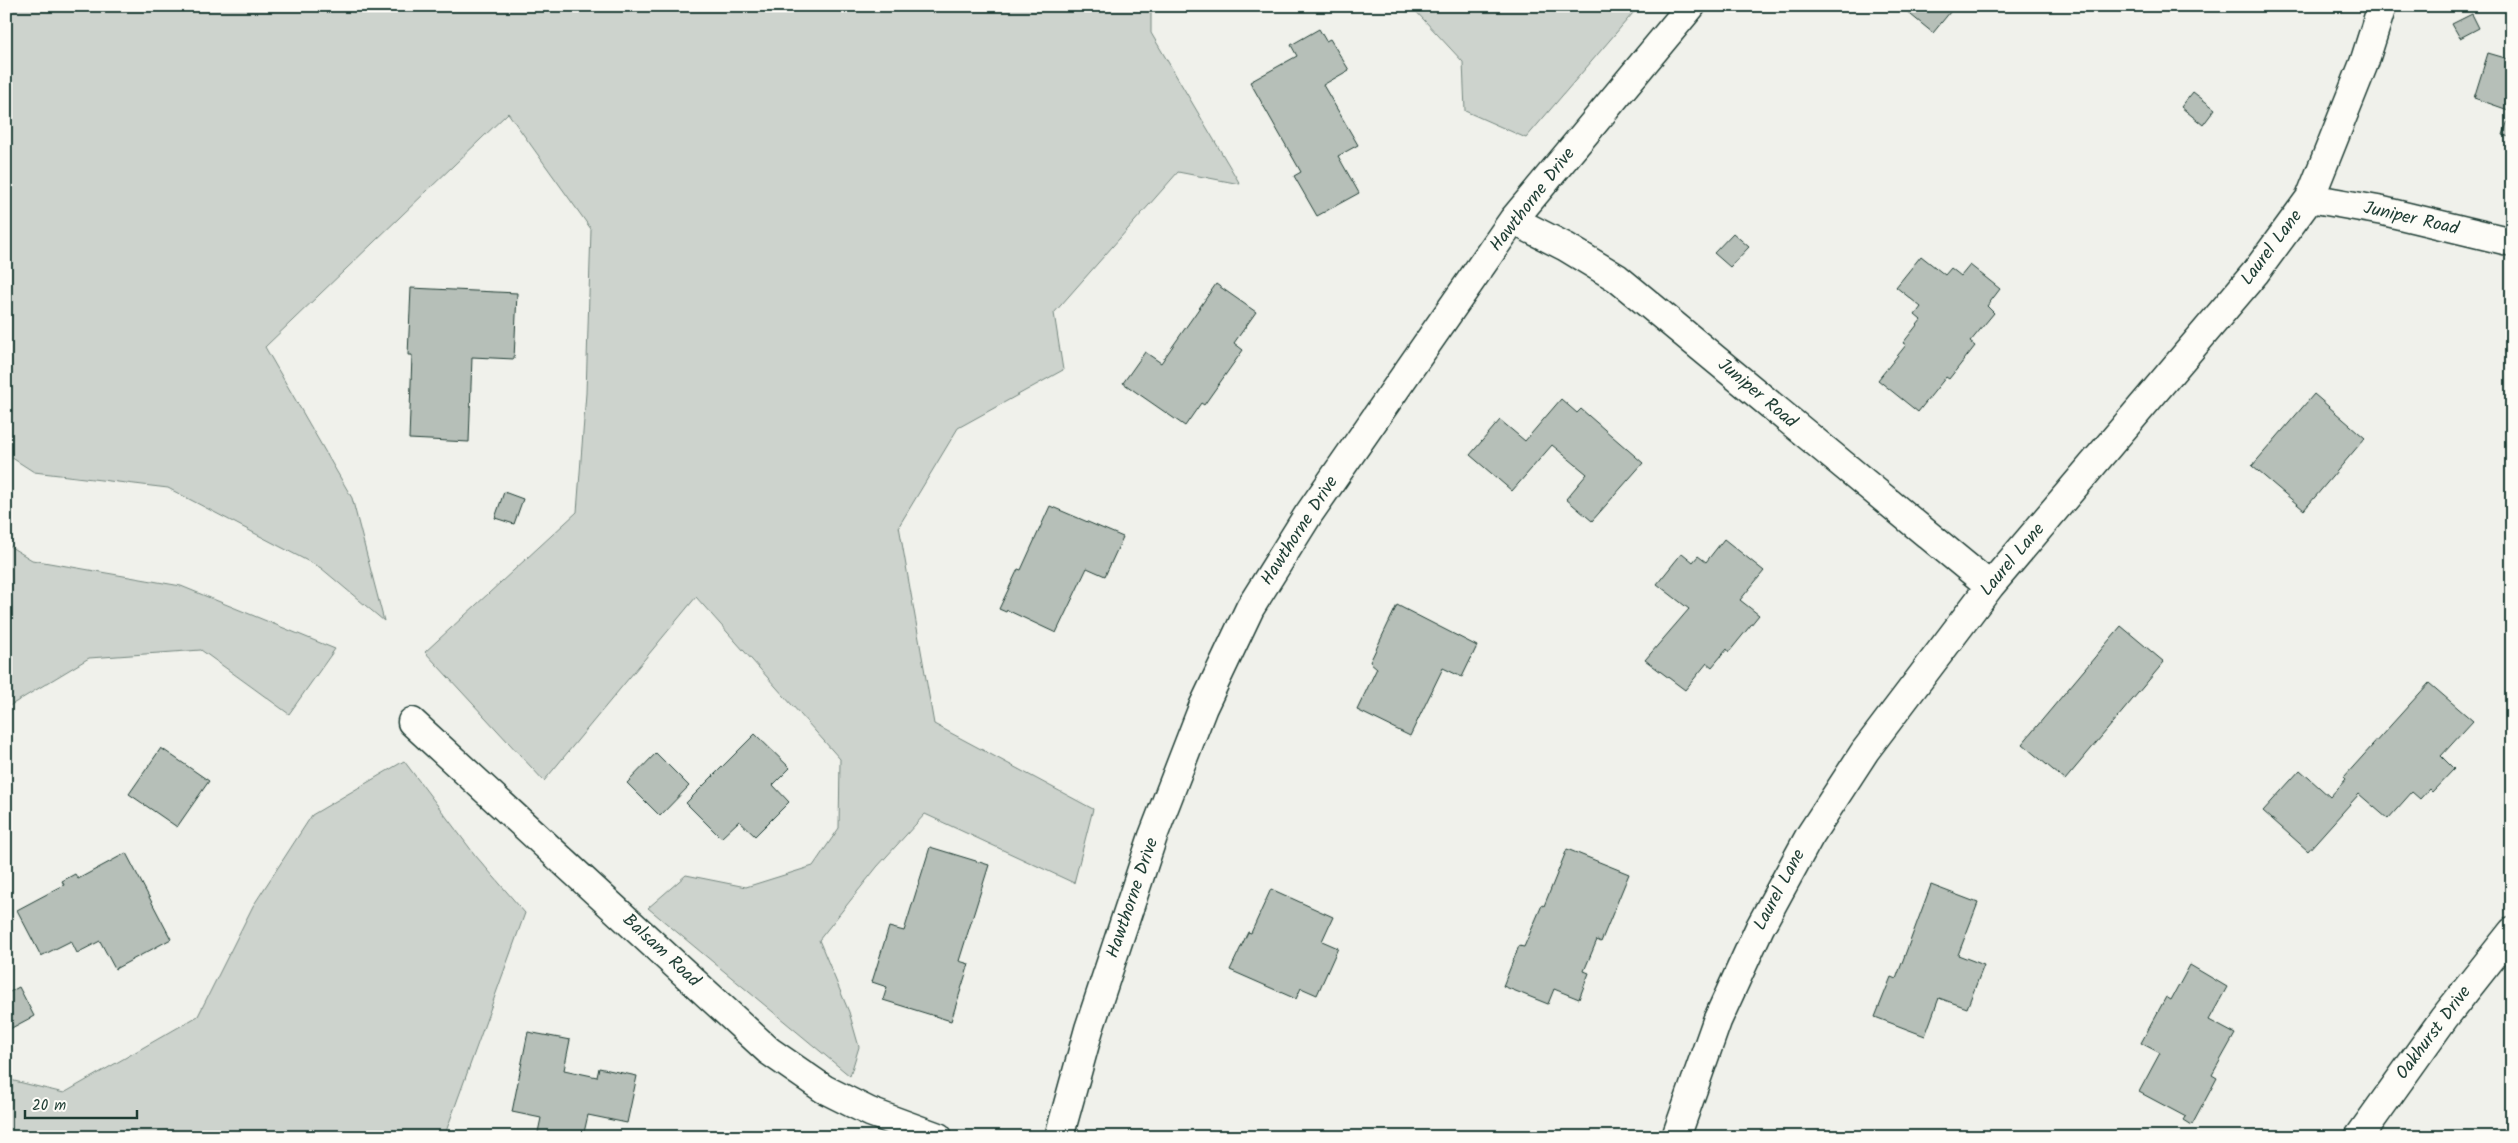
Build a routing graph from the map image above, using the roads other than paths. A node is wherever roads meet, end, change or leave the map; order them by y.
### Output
1 (1692, 6) edge
2 (2382, 6) edge
3 (2310, 198) junction
4 (1513, 220) junction
5 (2512, 242) edge
6 (1990, 586) junction
7 (412, 722) dead end
8 (2512, 932) edge
9 (938, 1137) edge
10 (1059, 1137) edge
11 (1676, 1137) edge
12 (2359, 1137) edge

1 - 4 street, Hawthorne Drive
2 - 3 street, Laurel Lane
3 - 5 street, Juniper Road
3 - 6 street, Laurel Lane
4 - 6 street, Juniper Road
4 - 10 street, Hawthorne Drive
6 - 11 street, Laurel Lane
7 - 9 street, Balsam Road
8 - 12 street, Oakhurst Drive

